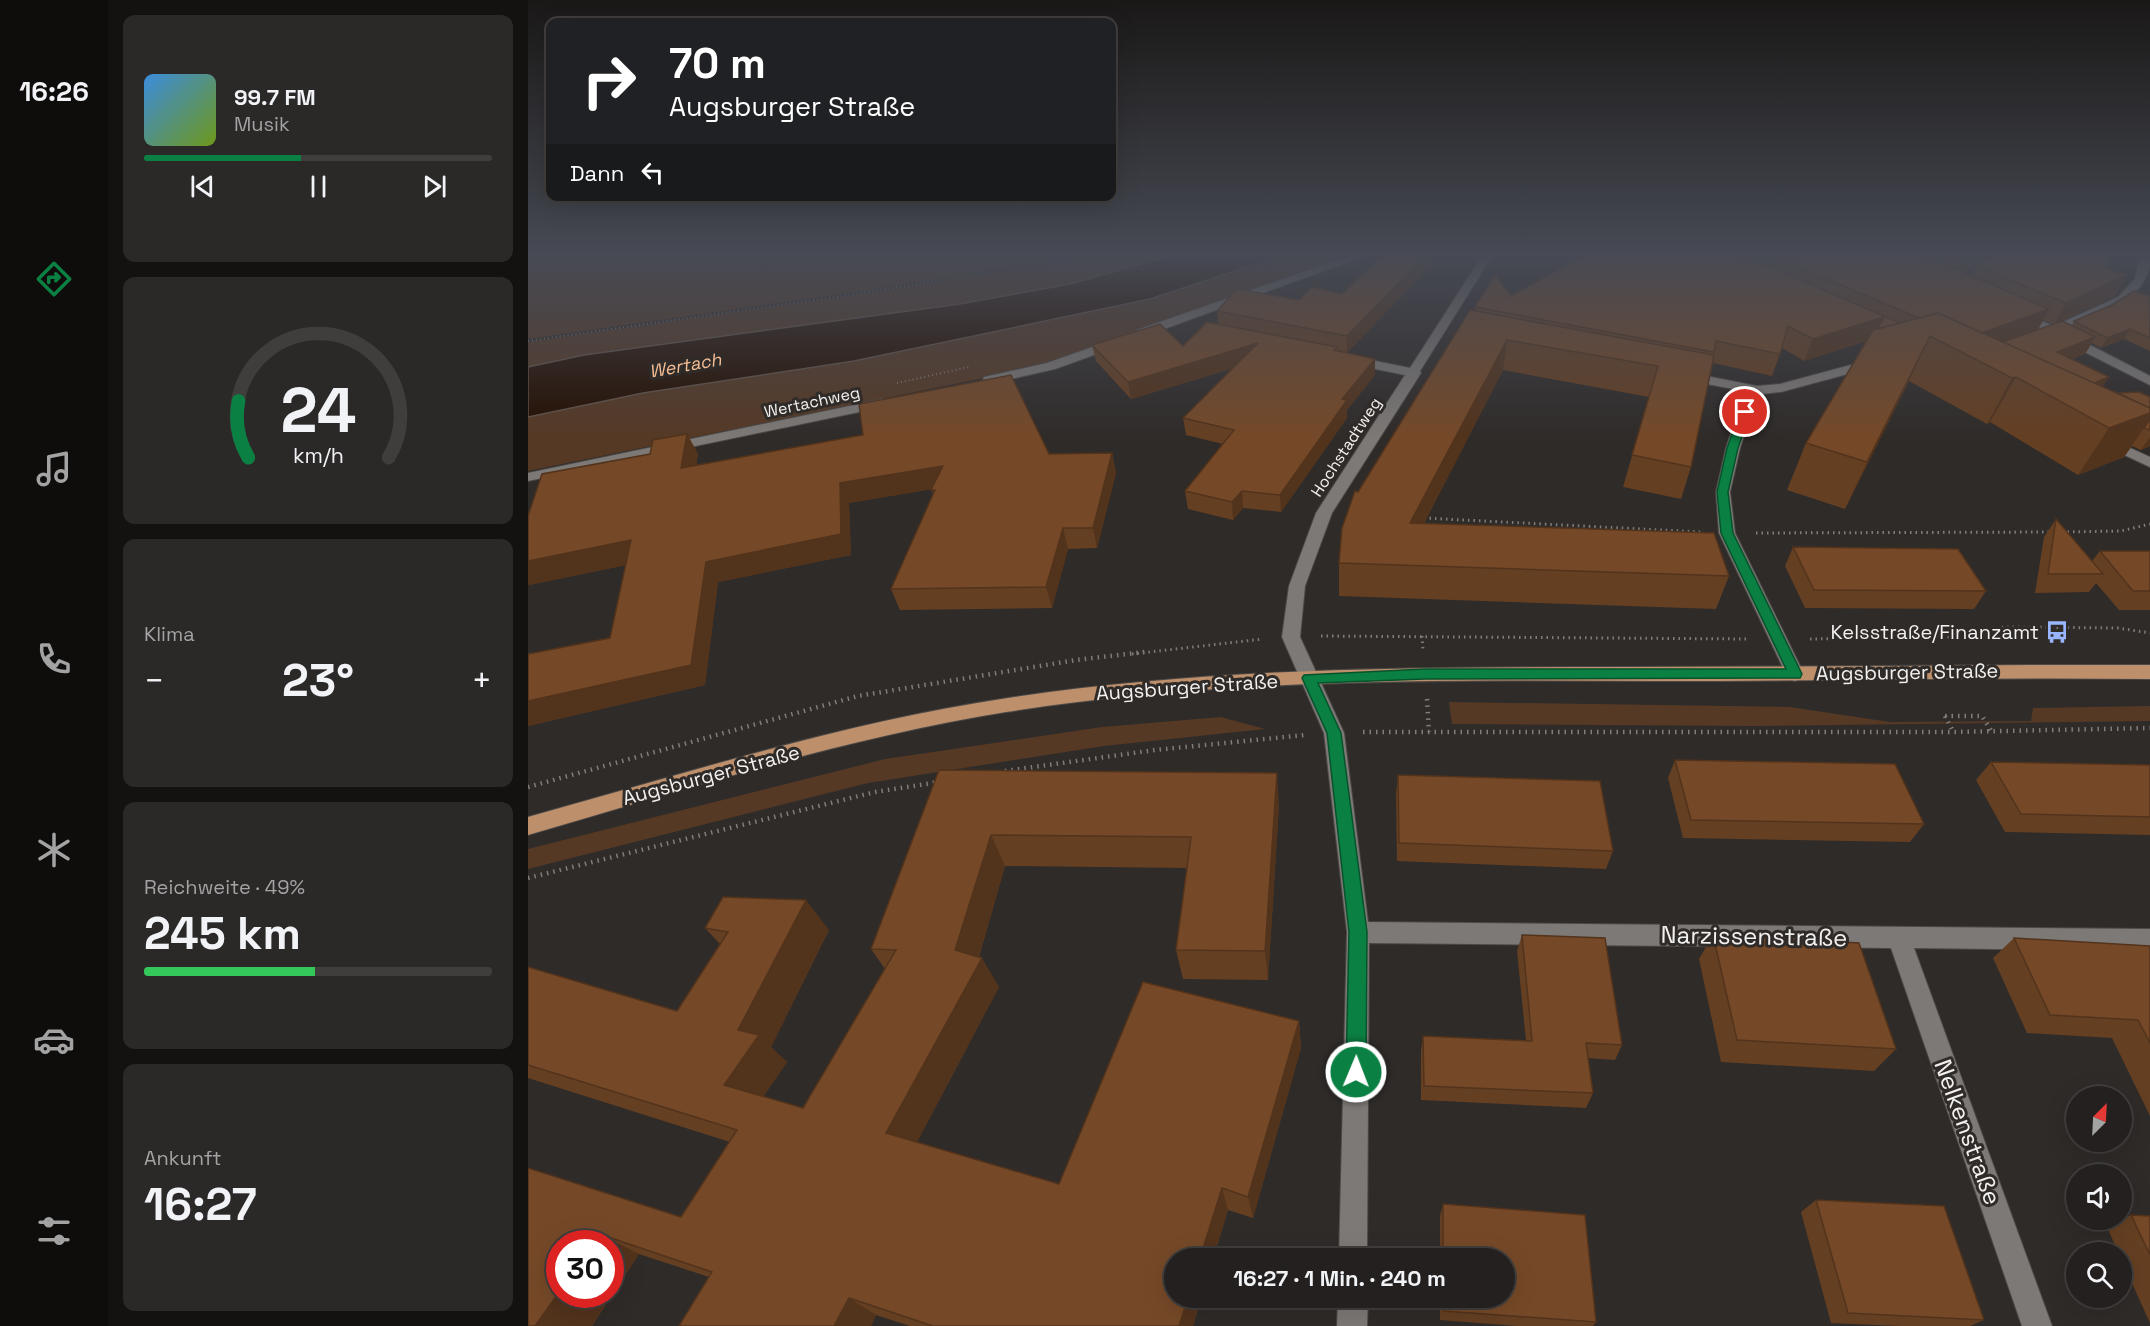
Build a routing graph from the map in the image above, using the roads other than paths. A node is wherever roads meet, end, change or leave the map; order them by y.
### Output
1 (1193, 315) edge
2 (1456, 315) edge
3 (2017, 315) edge
4 (2088, 315) edge
5 (1167, 324) junction
6 (1188, 328) dead end
7 (2054, 331) junction
8 (2032, 339) edge
9 (1335, 357) edge
10 (1884, 360) edge
11 (1415, 373) junction
12 (1676, 374) edge
13 (2150, 381) edge
14 (972, 384) edge
15 (1757, 390) junction
16 (893, 401) edge
17 (2093, 434) edge
18 (2150, 463) edge
19 (528, 477) edge
20 (2150, 672) edge
21 (1795, 674) junction
22 (1309, 678) junction
23 (528, 826) edge
24 (1358, 932) junction
25 (1899, 938) junction
26 (2150, 940) edge
27 (1353, 1248) edge
28 (1353, 1308) edge
29 (1352, 1326) edge
30 (2037, 1326) edge

1 - 5 street
2 - 11 street, Hochstadtweg
3 - 7 street
4 - 7 street
5 - 6 street
5 - 14 street
7 - 8 street
7 - 13 street
9 - 11 street
10 - 15 street
11 - 22 street, Hochstadtweg
12 - 15 street
15 - 21 street
16 - 19 street, Wertachweg
17 - 18 street
20 - 21 main road, Augsburger Straße
21 - 22 main road, Augsburger Straße
22 - 23 main road, Augsburger Straße
22 - 24 street, Hochstadtweg
24 - 25 street, Narzissenstraße
24 - 27 street, Hochstadtweg
25 - 26 street, Narzissenstraße
25 - 30 street, Nelkenstraße
28 - 29 street

